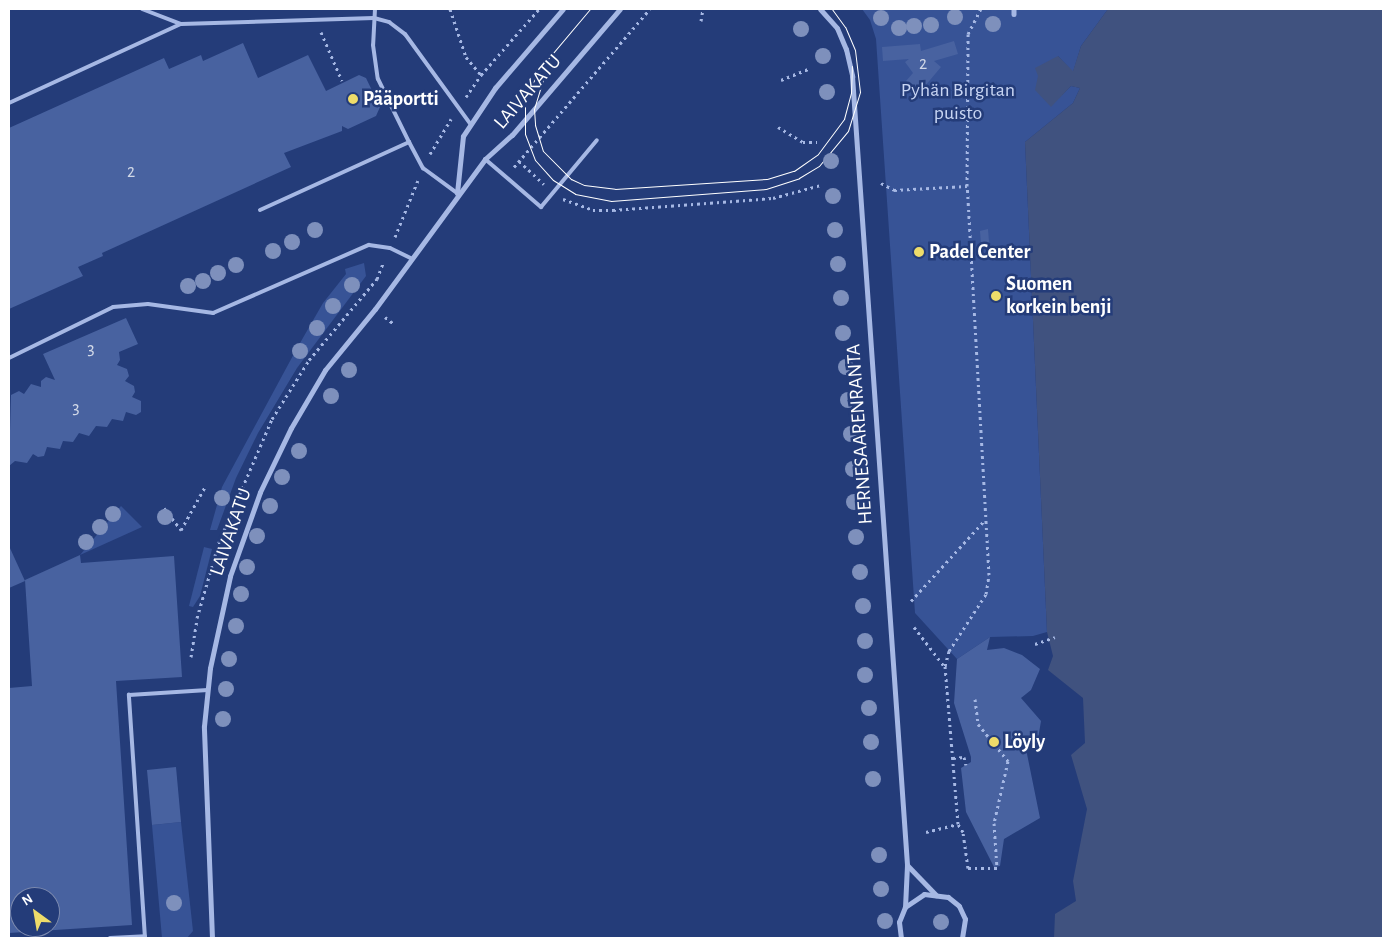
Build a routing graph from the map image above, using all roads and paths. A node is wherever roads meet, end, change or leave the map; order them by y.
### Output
1 (142, 9) edge
2 (374, 9) edge
3 (450, 9) edge
4 (563, 9) edge
5 (620, 9) edge
6 (650, 9) edge
7 (703, 9) edge
8 (820, 9) edge
9 (981, 9) edge
10 (374, 18) junction
11 (315, 20) junction
12 (701, 21) dead end
13 (181, 24) junction
14 (811, 68) dead end
15 (481, 75) dead end
16 (780, 80) dead end
17 (342, 81) dead end
18 (9, 103) edge
19 (471, 126) junction
20 (778, 127) dead end
21 (597, 140) dead end
22 (409, 142) junction
23 (817, 142) dead end
24 (485, 159) junction
25 (519, 161) junction
26 (505, 176) junction
27 (881, 183) dead end
28 (821, 185) dead end
29 (967, 186) junction
30 (554, 192) junction
31 (457, 193) junction
32 (260, 210) dead end
33 (413, 259) junction
34 (9, 358) edge
35 (206, 485) dead end
36 (164, 508) dead end
37 (985, 519) junction
38 (912, 601) dead end
39 (914, 627) dead end
40 (1055, 637) dead end
41 (1035, 644) dead end
42 (945, 666) junction
43 (208, 690) junction
44 (975, 699) dead end
45 (952, 758) junction
46 (966, 765) dead end
47 (958, 824) junction
48 (926, 832) dead end
49 (907, 865) junction
50 (937, 895) junction
51 (905, 907) junction
52 (145, 937) edge
53 (110, 938) edge
54 (212, 938) edge
55 (901, 938) edge
56 (962, 938) edge

1 - 13 lane
2 - 10 lane
3 - 15 path
4 - 19 street, LAIVAKATU
5 - 24 street, LAIVAKATU
6 - 25 path
7 - 12 path
8 - 49 street, HERNESAARENRANTA
9 - 29 path
10 - 11 lane
10 - 19 lane
10 - 22 lane
11 - 13 lane
11 - 17 path
13 - 18 lane
14 - 16 path
19 - 31 street, LAIVAKATU
20 - 23 path
21 - 30 lane
22 - 31 lane
22 - 32 lane
24 - 26 lane
24 - 31 street, LAIVAKATU
25 - 26 path
25 - 30 path
26 - 30 lane
27 - 29 path
28 - 30 path
29 - 37 path
31 - 33 street, LAIVAKATU
33 - 34 lane
33 - 43 street, LAIVAKATU
35 - 36 path
37 - 38 path
37 - 42 path
39 - 42 path
40 - 41 path
42 - 45 path
43 - 52 lane
43 - 54 street, LAIVAKATU
44 - 47 path
45 - 46 path
45 - 47 path
47 - 48 path
49 - 50 street
49 - 51 street, HERNESAARENRANTA
50 - 51 street
50 - 56 street
51 - 55 street, HERNESAARENRANTA
52 - 53 lane

